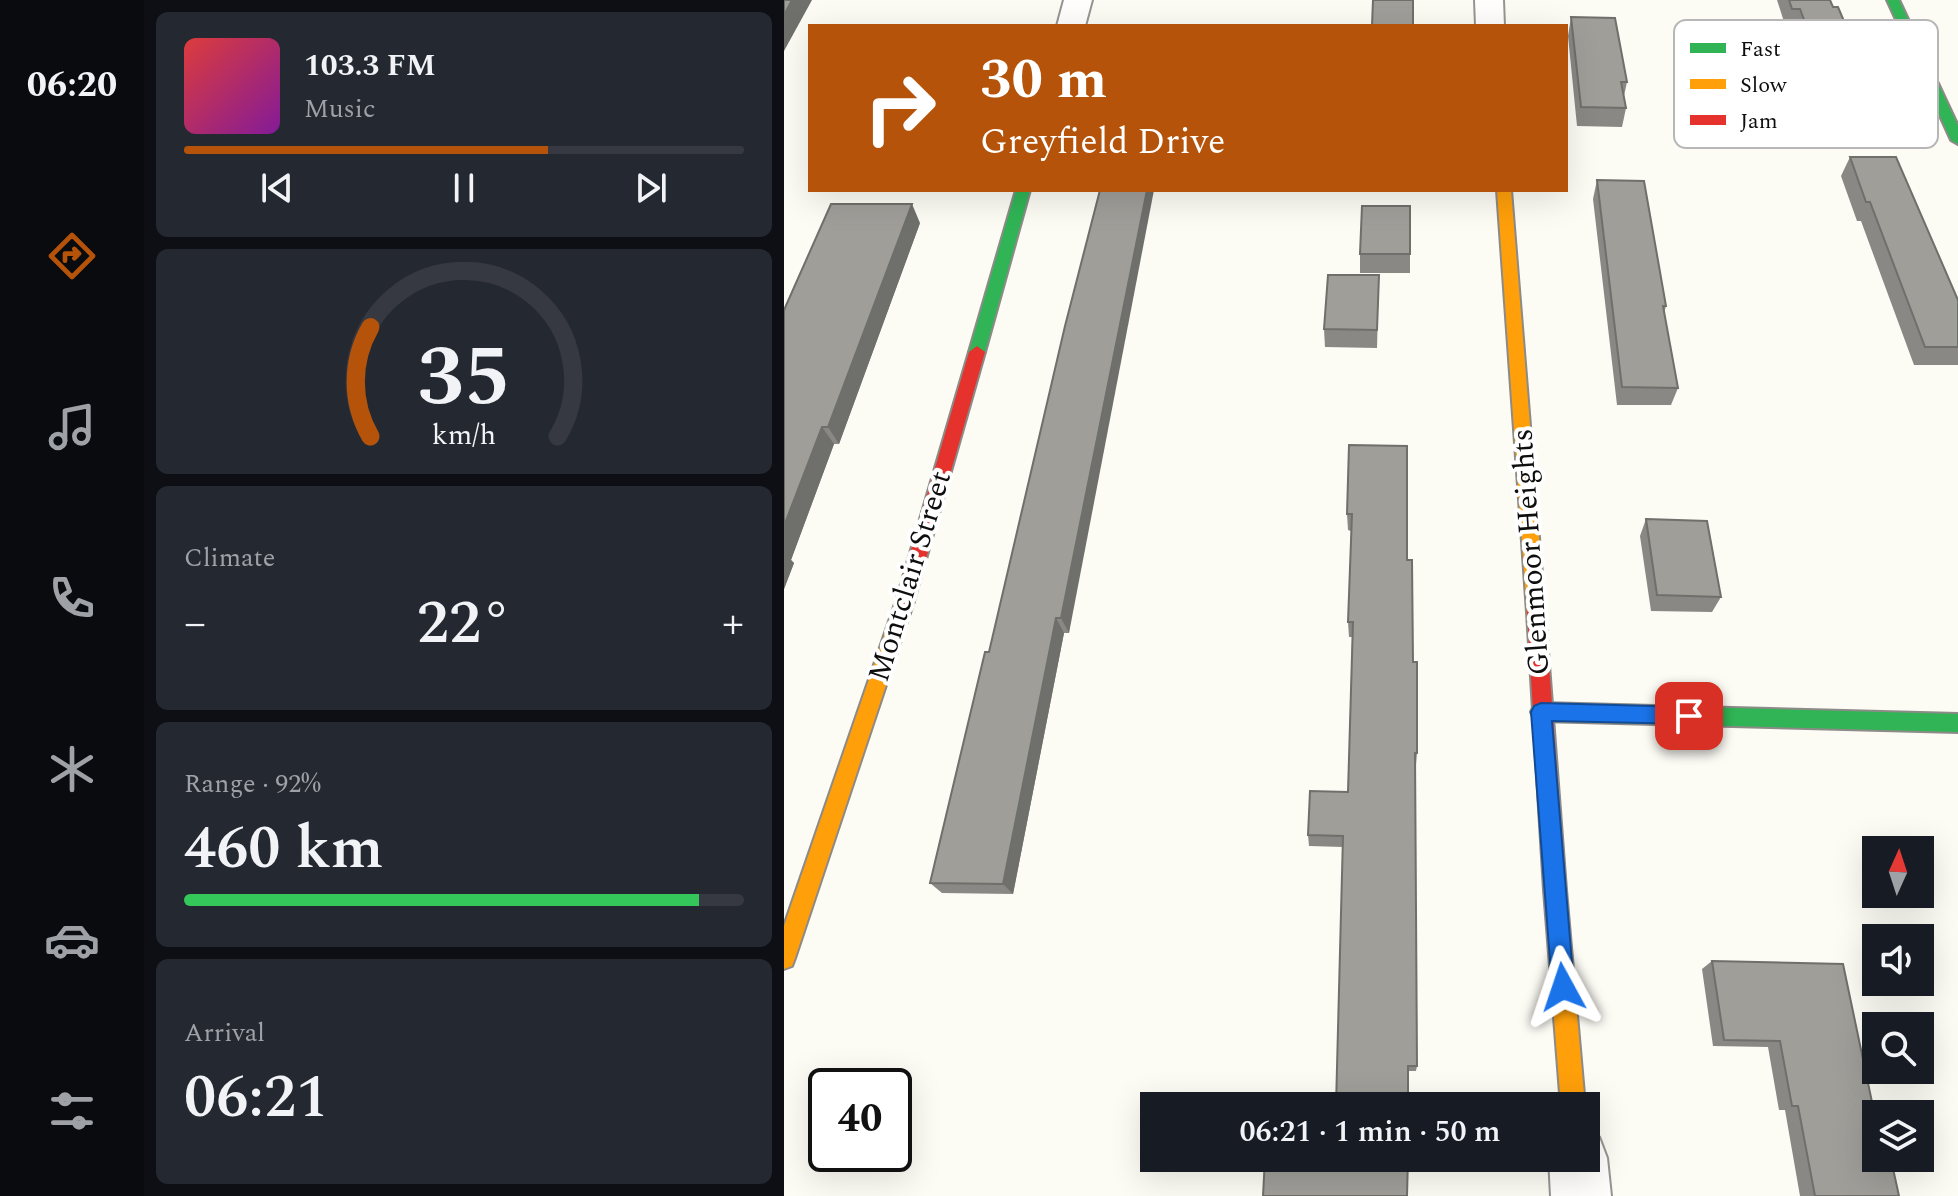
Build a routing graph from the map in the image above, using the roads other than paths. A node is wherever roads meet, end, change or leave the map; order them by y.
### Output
1 (1078, 0) edge
2 (1489, 0) edge
3 (1893, 0) edge
4 (1902, 20) edge
5 (1072, 24) edge
6 (1490, 24) edge
7 (1938, 97) edge
8 (1958, 140) edge
9 (1022, 192) edge
10 (1504, 192) edge
11 (1541, 712) junction
12 (1958, 723) edge
13 (784, 958) edge
14 (1572, 1092) edge
15 (1579, 1172) edge
16 (1581, 1196) edge

1 - 5 street
2 - 6 street
3 - 4 street
7 - 8 street
9 - 13 street, Montclair Street
10 - 11 street, Glenmoor Heights
11 - 12 street
11 - 14 street, Glenmoor Heights
15 - 16 street

